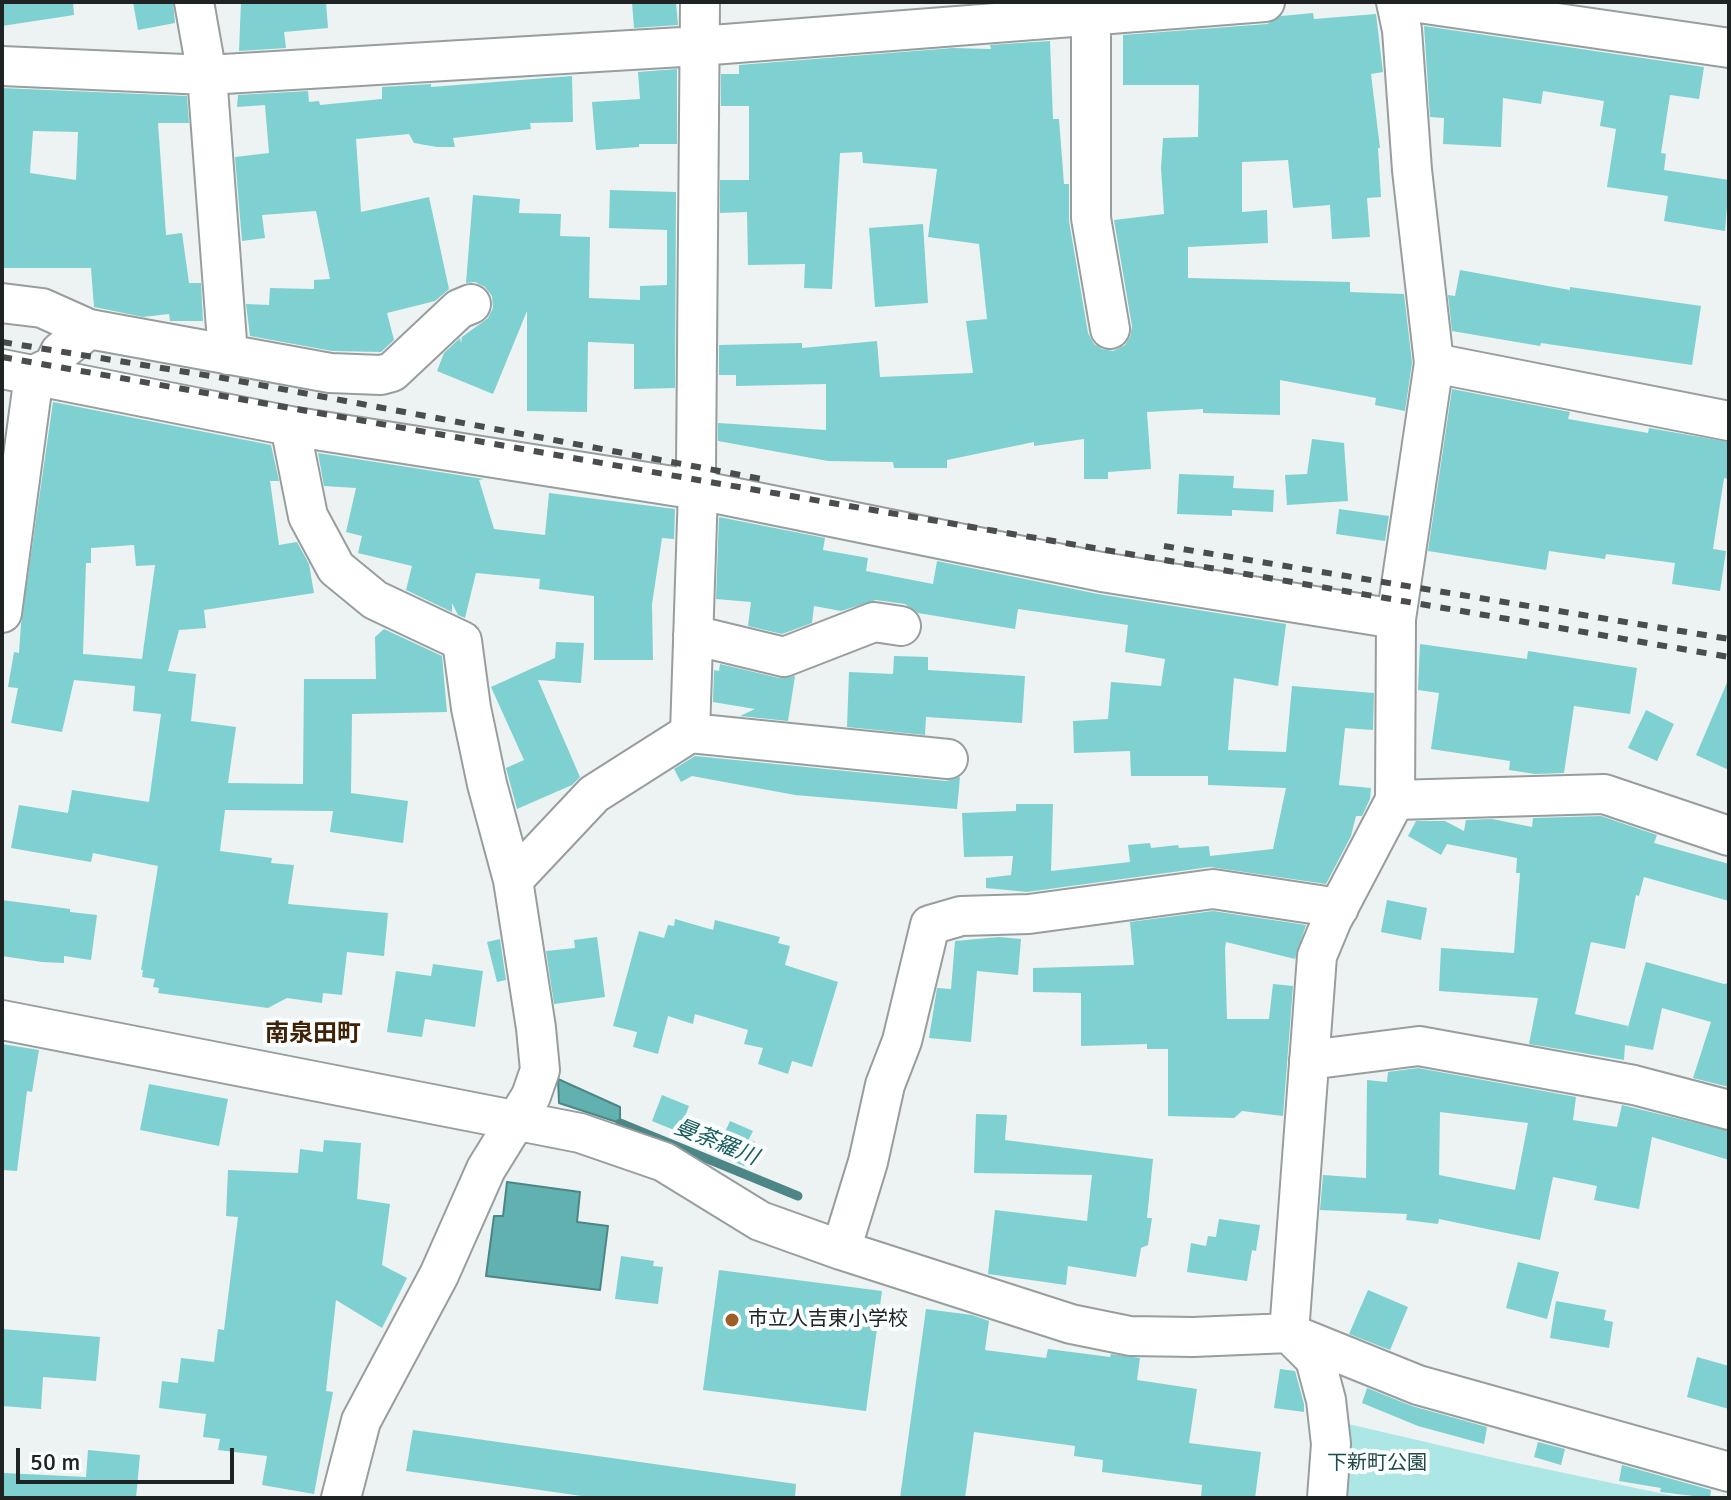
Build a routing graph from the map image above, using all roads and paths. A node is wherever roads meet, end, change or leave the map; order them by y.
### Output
1 (194, 2) edge
2 (700, 2) edge
3 (1265, 2) edge
4 (1396, 2) edge
5 (1412, 2) edge
6 (1091, 14) junction
7 (699, 46) junction
8 (1729, 48) edge
9 (2, 66) edge
10 (207, 75) junction
11 (2, 303) edge
12 (471, 304) dead end
13 (89, 329) junction
14 (1110, 329) dead end
15 (228, 355) junction
16 (1434, 363) junction
17 (18, 372) edge
18 (1729, 421) edge
19 (290, 426) junction
20 (698, 490) junction
21 (2, 613) edge
22 (1396, 619) junction
23 (901, 626) dead end
24 (693, 635) junction
25 (690, 733) junction
26 (948, 759) dead end
27 (1395, 800) junction
28 (1729, 836) edge
29 (513, 880) junction
30 (1339, 908) junction
31 (2, 1020) edge
32 (1309, 1060) junction
33 (1729, 1110) edge
34 (517, 1121) junction
35 (841, 1250) junction
36 (1289, 1333) junction
37 (1729, 1472) edge
38 (341, 1498) edge
39 (1327, 1498) edge

1 - 10 street
2 - 7 street
3 - 6 street
4 - 16 street
5 - 8 street
6 - 7 street
6 - 14 street
7 - 10 street
7 - 20 street
9 - 10 street
10 - 15 street
11 - 13 street
12 - 15 street
13 - 15 street
13 - 17 street
16 - 18 street
16 - 22 street
17 - 19 street
17 - 21 street
19 - 20 street
19 - 29 street
20 - 22 street
20 - 24 street
22 - 27 street
23 - 24 street
24 - 25 street
25 - 26 street
25 - 29 street
27 - 28 street
27 - 30 street
29 - 34 street
30 - 32 street
30 - 35 street
31 - 34 street
32 - 33 street
32 - 36 street
34 - 35 street
34 - 38 street
35 - 36 street
36 - 37 street
36 - 39 street

